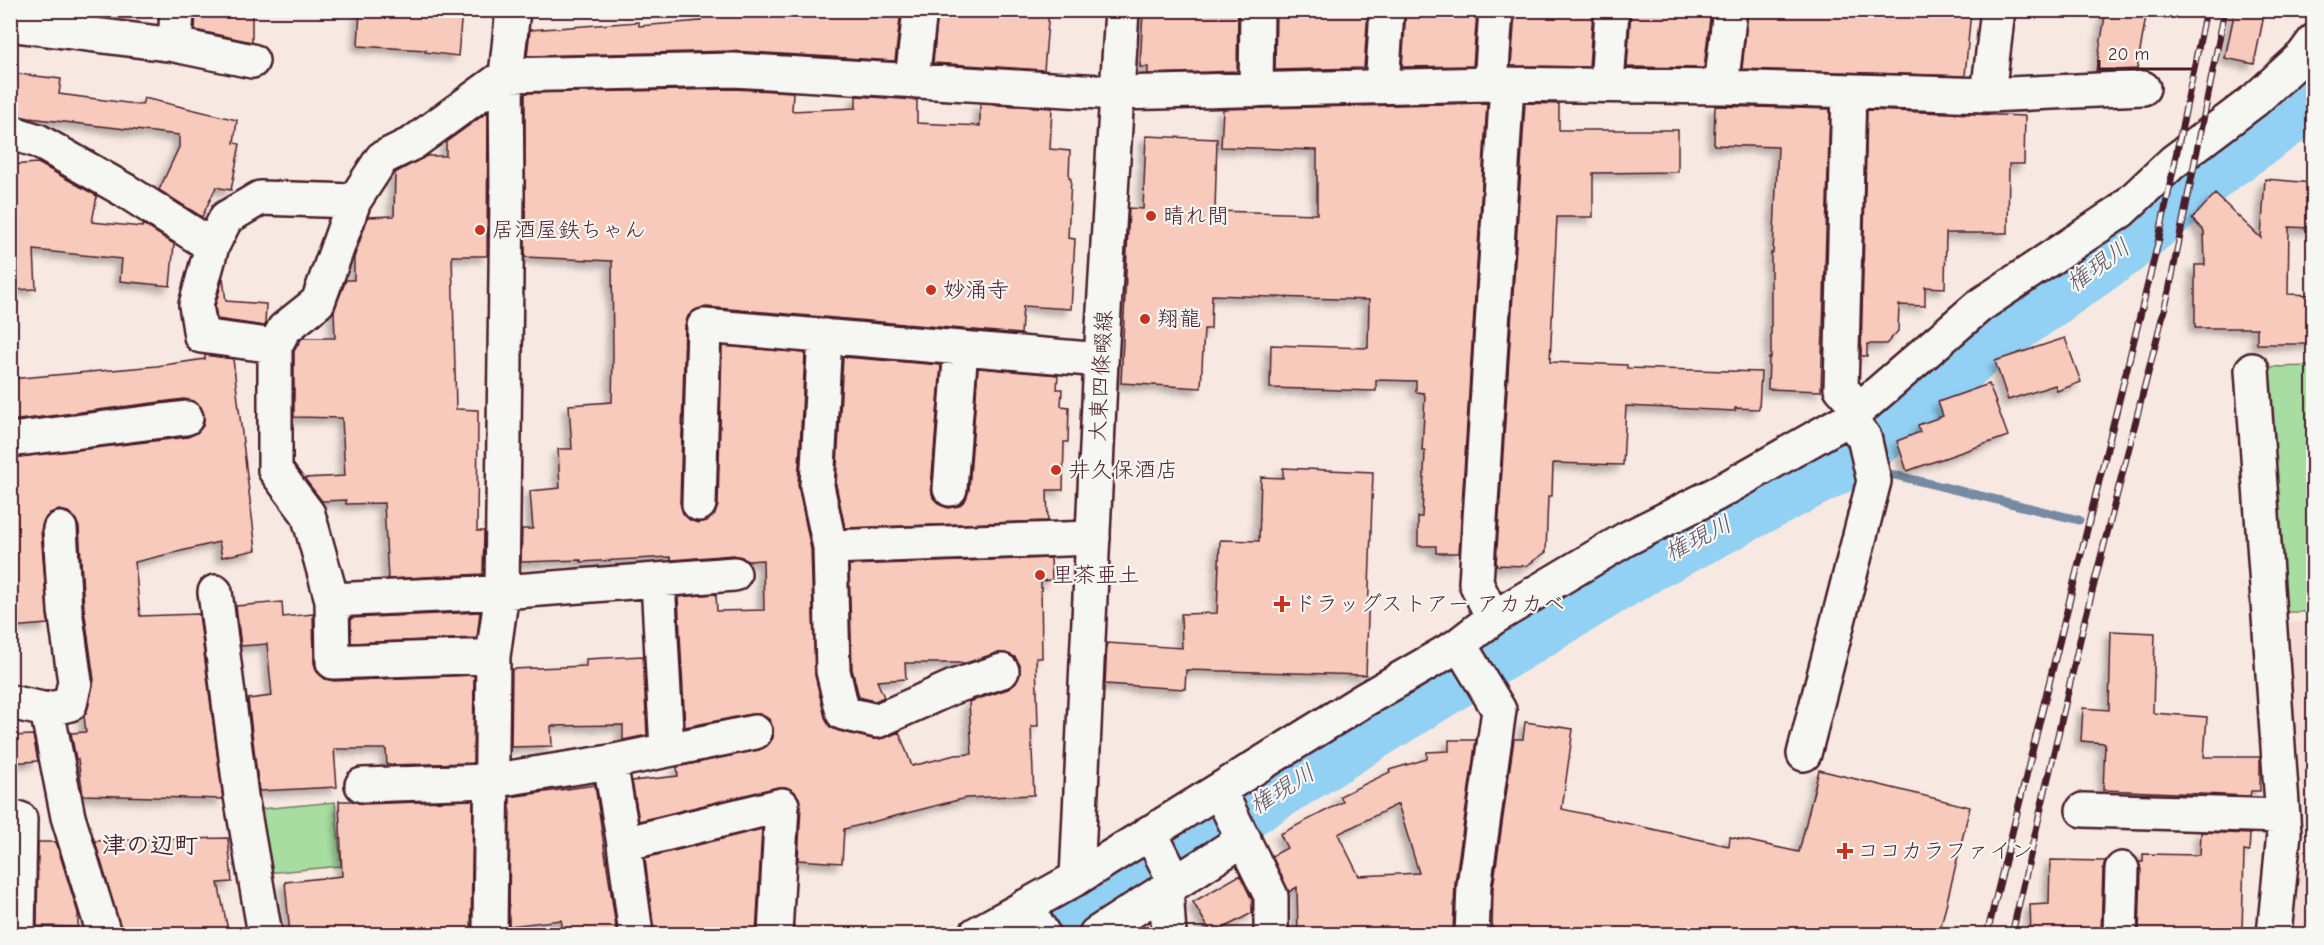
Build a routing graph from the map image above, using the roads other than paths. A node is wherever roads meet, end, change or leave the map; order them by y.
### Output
1 (21, 10) edge
2 (177, 10) edge
3 (513, 10) edge
4 (920, 10) edge
5 (1122, 10) edge
6 (1257, 10) edge
7 (1387, 10) edge
8 (1496, 10) edge
9 (1612, 10) edge
10 (1730, 10) edge
11 (1998, 10) edge
12 (175, 45) junction
13 (2310, 55) edge
14 (252, 61) dead end
15 (506, 75) junction
16 (912, 80) junction
17 (1499, 85) junction
18 (1607, 85) junction
19 (1382, 86) junction
20 (1721, 87) junction
21 (2143, 88) dead end
22 (1256, 90) junction
23 (1849, 91) junction
24 (1117, 93) junction
25 (1988, 96) junction
26 (10, 132) edge
27 (354, 201) junction
28 (212, 246) junction
29 (825, 336) junction
30 (275, 346) junction
31 (961, 348) junction
32 (1101, 360) junction
33 (2252, 370) dead end
34 (186, 418) dead end
35 (1857, 422) junction
36 (10, 440) edge
37 (950, 489) dead end
38 (699, 504) dead end
39 (60, 529) dead end
40 (1093, 538) junction
41 (830, 547) junction
42 (734, 574) dead end
43 (658, 581) junction
44 (215, 592) dead end
45 (502, 592) junction
46 (332, 600) junction
47 (1493, 618) junction
48 (493, 656) junction
49 (1469, 662) junction
50 (1002, 671) dead end
51 (10, 702) edge
52 (47, 710) junction
53 (756, 732) dead end
54 (667, 749) junction
55 (1804, 754) dead end
56 (610, 762) junction
57 (490, 781) junction
58 (362, 785) dead end
59 (1220, 791) junction
60 (2083, 810) dead end
61 (2283, 816) junction
62 (68, 817) junction
63 (15, 819) edge
64 (1151, 834) junction
65 (1244, 838) junction
66 (624, 844) junction
67 (2122, 869) dead end
68 (1077, 879) junction
69 (1171, 884) junction
70 (1035, 920) edge
71 (18, 934) edge
72 (104, 934) edge
73 (265, 934) edge
74 (490, 934) edge
75 (636, 934) edge
76 (775, 934) edge
77 (976, 934) edge
78 (1096, 934) edge
79 (1169, 934) edge
80 (1271, 934) edge
81 (1472, 934) edge
82 (2120, 934) edge
83 (2274, 934) edge

1 - 12 street
2 - 12 street
3 - 15 street
4 - 16 street
5 - 24 street, 大東四條畷線
6 - 22 street
7 - 19 street
8 - 17 street
9 - 18 street
10 - 20 street
11 - 25 street
12 - 14 street
13 - 35 street
15 - 16 street
15 - 27 street
15 - 45 street
16 - 24 street
17 - 18 street
17 - 19 street
17 - 47 street
18 - 20 street
19 - 22 street
20 - 23 street
21 - 25 street
22 - 24 street
23 - 25 street
23 - 35 street
24 - 32 street, 大東四條畷線
26 - 28 street
27 - 28 street
27 - 30 street
28 - 30 street
29 - 31 street
29 - 38 street
29 - 41 street
30 - 46 street
31 - 32 street
31 - 37 street
32 - 40 street, 大東四條畷線
33 - 61 street
34 - 36 street
35 - 47 street
35 - 55 street
39 - 52 street
40 - 41 street
40 - 68 street, 大東四條畷線
41 - 50 street
42 - 43 street
43 - 45 street
43 - 54 street
44 - 73 street
45 - 46 street
45 - 48 street
46 - 48 street
47 - 49 street
48 - 57 street
49 - 59 street
49 - 81 street
51 - 52 street
52 - 62 street
53 - 54 street
54 - 56 street
56 - 57 street
56 - 66 street
57 - 58 street
57 - 74 street
59 - 64 street
59 - 65 street
60 - 61 street
61 - 83 street
62 - 63 street
62 - 72 street
63 - 71 street
64 - 68 street
64 - 69 street
65 - 69 street
65 - 80 street
66 - 75 street
66 - 76 street
67 - 82 street
68 - 70 street
69 - 78 street
69 - 79 street
70 - 77 street

